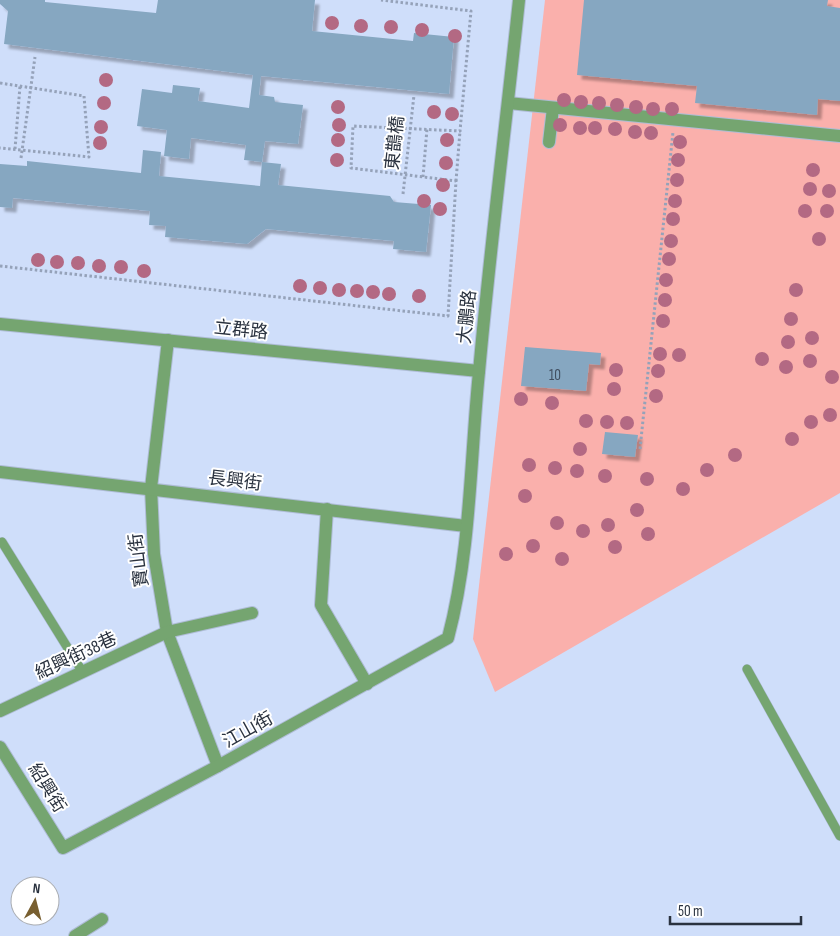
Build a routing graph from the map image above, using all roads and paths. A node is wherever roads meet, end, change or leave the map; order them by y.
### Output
1 (382, 0) edge
2 (519, 0) edge
3 (35, 57) dead end
4 (0, 83) edge
5 (20, 86) junction
6 (414, 95) dead end
7 (508, 103) junction
8 (553, 108) junction
9 (674, 119) junction
10 (427, 129) junction
11 (460, 131) junction
12 (840, 136) edge
13 (550, 142) dead end
14 (0, 148) edge
15 (15, 149) junction
16 (21, 158) dead end
17 (423, 177) junction
18 (456, 182) junction
19 (403, 194) dead end
20 (0, 266) edge
21 (0, 324) edge
22 (168, 340) junction
23 (479, 372) junction
24 (640, 449) dead end
25 (0, 472) edge
26 (151, 488) junction
27 (327, 509) junction
28 (466, 526) junction
29 (2, 542) dead end
30 (252, 613) dead end
31 (167, 632) junction
32 (448, 638) joint
33 (747, 669) dead end
34 (82, 672) junction
35 (366, 684) junction
36 (0, 711) edge
37 (0, 747) edge
38 (218, 766) junction
39 (840, 836) edge
40 (64, 848) joint
41 (102, 919) dead end
42 (75, 936) edge

1 - 11 path
2 - 7 street, 大鵬路
3 - 16 path, bridge
4 - 5 path
5 - 15 path
5 - 15 path
6 - 19 path, 東鵲橋, bridge
7 - 8 street
7 - 23 street, 大鵬路
8 - 9 street
8 - 13 street
9 - 12 street
9 - 24 path
10 - 11 path
10 - 17 path
10 - 17 path
11 - 18 path
14 - 15 path
17 - 18 path
18 - 20 path
21 - 22 street, 立群路
22 - 23 street, 立群路
22 - 26 street, 寶山街
23 - 28 street, 大鵬路
25 - 26 street, 長興街
26 - 27 street, 長興街
26 - 31 street, 寶山街
27 - 28 street, 長興街
27 - 35 street
28 - 32 street, 大鵬路
29 - 34 lane
30 - 31 street, 紹興街38巷
31 - 34 street, 紹興街38巷
31 - 38 street, 寶山街
32 - 35 street, 江山街
33 - 39 lane
34 - 36 street, 紹興街38巷
35 - 38 street, 江山街
37 - 40 street, 紹興街
38 - 40 street, 江山街
41 - 42 street

